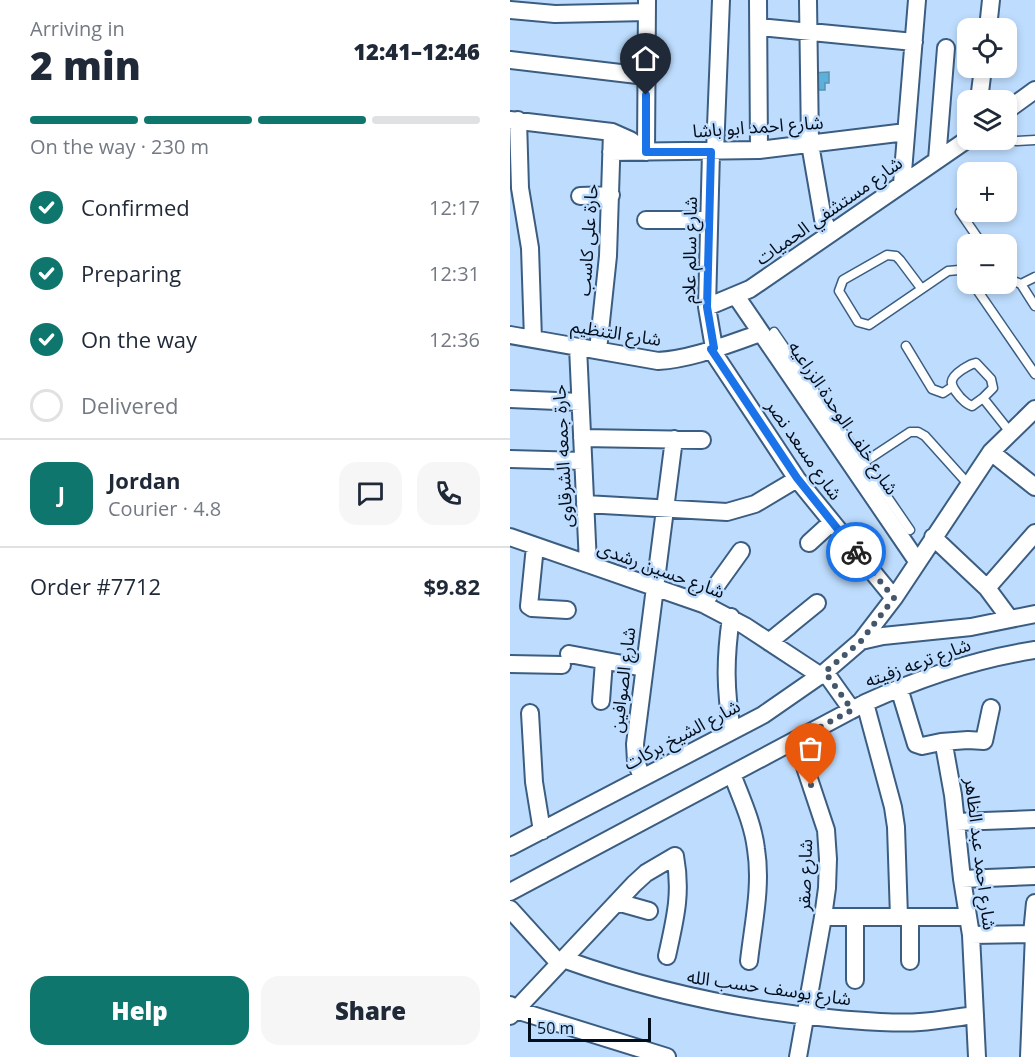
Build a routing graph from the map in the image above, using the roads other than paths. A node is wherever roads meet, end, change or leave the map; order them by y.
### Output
1 (721, 0) edge
2 (758, 0) edge
3 (808, 0) edge
4 (917, 0) edge
5 (991, 0) edge
6 (647, 6) edge
7 (510, 10) edge
8 (989, 18) edge
9 (759, 27) junction
10 (809, 32) junction
11 (914, 42) junction
12 (946, 48) dead end
13 (510, 60) edge
14 (646, 76) junction
15 (1035, 90) edge
16 (1017, 103) edge
17 (514, 120) edge
18 (612, 132) junction
19 (906, 132) junction
20 (1035, 140) edge
21 (1017, 141) edge
22 (810, 144) junction
23 (957, 146) edge
24 (759, 150) junction
25 (612, 152) junction
26 (646, 152) junction
27 (713, 152) junction
28 (937, 160) junction
29 (515, 173) edge
30 (902, 184) junction
31 (611, 195) junction
32 (579, 196) dead end
33 (517, 216) edge
34 (646, 220) dead end
35 (709, 220) junction
36 (830, 234) junction
37 (957, 270) edge
38 (1035, 277) edge
39 (1017, 282) edge
40 (1021, 284) junction
41 (921, 288) junction
42 (980, 294) edge
43 (736, 296) junction
44 (1035, 306) edge
45 (707, 307) junction
46 (768, 333) junction
47 (510, 335) edge
48 (533, 339) junction
49 (906, 346) dead end
50 (578, 347) junction
51 (713, 348) junction
52 (598, 350) junction
53 (1035, 374) edge
54 (952, 387) junction
55 (983, 398) junction
56 (510, 399) edge
57 (580, 402) junction
58 (1035, 410) edge
59 (1010, 432) junction
60 (582, 438) junction
61 (674, 439) junction
62 (702, 440) dead end
63 (991, 452) junction
64 (510, 459) edge
65 (583, 461) junction
66 (863, 463) junction
67 (797, 478) junction
68 (969, 484) junction
69 (1035, 487) edge
70 (585, 504) junction
71 (665, 509) junction
72 (832, 522) junction
73 (910, 530) dead end
74 (1035, 533) edge
75 (510, 537) edge
76 (933, 537) junction
77 (809, 543) dead end
78 (536, 546) junction
79 (741, 551) dead end
80 (917, 561) junction
81 (588, 564) junction
82 (654, 587) junction
83 (987, 588) junction
84 (894, 598) junction
85 (817, 603) dead end
86 (703, 604) junction
87 (567, 610) dead end
88 (1035, 614) edge
89 (731, 617) junction
90 (1010, 619) junction
91 (861, 641) junction
92 (769, 642) junction
93 (1035, 650) edge
94 (604, 661) junction
95 (510, 664) edge
96 (644, 668) junction
97 (823, 674) junction
98 (899, 688) junction
99 (601, 701) dead end
100 (858, 707) junction
101 (991, 708) dead end
102 (530, 713) dead end
103 (732, 731) junction
104 (796, 740) junction
105 (941, 742) junction
106 (732, 774) junction
107 (642, 778) junction
108 (1035, 819) edge
109 (956, 822) junction
110 (542, 831) junction
111 (510, 847) edge
112 (1035, 876) edge
113 (962, 879) junction
114 (510, 892) edge
115 (617, 902) junction
116 (1035, 903) edge
117 (510, 909) edge
118 (649, 911) dead end
119 (823, 917) junction
120 (855, 917) junction
121 (904, 917) junction
122 (968, 917) junction
123 (1034, 934) edge
124 (971, 935) junction
125 (667, 956) dead end
126 (561, 961) junction
127 (749, 961) dead end
128 (910, 961) dead end
129 (855, 980) dead end
130 (512, 1010) edge
131 (975, 1015) junction
132 (807, 1016) junction
133 (617, 1050) edge
134 (667, 1057) edge
135 (798, 1057) edge
136 (977, 1057) edge
137 (1029, 1057) edge

1 - 27 street, شارع سالم علام
2 - 9 street
3 - 10 street
4 - 11 street
5 - 8 street
6 - 7 street
6 - 14 street
9 - 10 street
9 - 24 street
10 - 11 street
10 - 22 street
11 - 19 street
12 - 28 street
13 - 14 street
14 - 26 street
15 - 16 street
17 - 18 street
17 - 29 street
18 - 25 street, حارة على كاسب
18 - 26 street
19 - 22 street, شارع احمد ابو باشا
19 - 30 street
20 - 21 lane
22 - 24 street, شارع احمد ابو باشا
22 - 36 street
23 - 28 street, شارع مستشفي الحميات
24 - 27 street, شارع احمد ابو باشا
25 - 26 street, شارع احمد ابو باشا
25 - 31 street, حارة على كاسب
26 - 27 street, شارع احمد ابو باشا
27 - 35 street, شارع سالم علام
28 - 30 street, شارع مستشفي الحميات
29 - 33 street
30 - 36 street, شارع مستشفي الحميات
31 - 32 street
31 - 52 street, حارة على كاسب
33 - 48 street
34 - 35 street
35 - 45 street, شارع سالم علام
36 - 43 street, شارع مستشفي الحميات
37 - 41 lane
38 - 40 lane
39 - 40 lane
40 - 44 lane
41 - 41 lane
42 - 53 lane
43 - 45 street, شارع مستشفي الحميات
43 - 46 street, شارع خلف الوحدة الزراعيه
45 - 51 street, شارع سالم علام
46 - 51 street, شارع التنظيم
46 - 66 lane
46 - 80 street, شارع خلف الوحدة الزراعيه
47 - 48 street, شارع التنظيم
48 - 50 street, شارع التنظيم
49 - 54 lane
50 - 52 street, شارع التنظيم
50 - 57 street, حارة جمعه الشرقاوى
51 - 52 street, شارع التنظيم
51 - 67 street, شارع مسعد نصر
54 - 55 lane
54 - 55 lane
55 - 59 lane
56 - 57 street
57 - 60 street, حارة جمعه الشرقاوى
58 - 59 street, شارع الشيخ بركات
59 - 63 street, شارع الشيخ بركات
60 - 61 street
60 - 65 street, حارة جمعه الشرقاوى
61 - 62 street
61 - 71 street, شارع الصوافين
63 - 68 street, شارع الشيخ بركات
63 - 69 street
64 - 65 street
65 - 70 street, حارة جمعه الشرقاوى
66 - 68 lane
66 - 73 lane
67 - 71 street
67 - 72 street, شارع مسعد نصر
68 - 76 street, شارع الشيخ بركات
70 - 71 street
70 - 81 street, حارة جمعه الشرقاوى
71 - 82 street, شارع الصوافين
72 - 77 street
72 - 84 street, شارع مسعد نصر
74 - 83 street
75 - 78 street, شارع حسين رشدى
76 - 80 street, شارع الشيخ بركات
76 - 83 street
78 - 81 street, شارع حسين رشدى
78 - 87 street
79 - 86 street
80 - 84 street, شارع الشيخ بركات
81 - 82 street, شارع حسين رشدى
82 - 86 street, شارع حسين رشدى
82 - 96 street, شارع الصوافين
83 - 90 street
84 - 91 street, شارع الشيخ بركات
85 - 92 street
86 - 89 street, شارع حسين رشدى
88 - 90 street, شارع ترعه زفيته
89 - 92 street, شارع حسين رشدى
89 - 103 street
90 - 91 street, شارع ترعه زفيته
91 - 97 street, شارع الشيخ بركات
92 - 97 street, شارع حسين رشدى
93 - 98 street, شارع ترعه زفيته
94 - 95 street
94 - 96 street
94 - 99 street
96 - 107 street, شارع الصوافين
97 - 100 street
97 - 103 street, شارع الشيخ بركات
98 - 100 street, شارع ترعه زفيته
98 - 105 street
100 - 104 street
100 - 121 street
101 - 105 street
102 - 110 street
103 - 107 street, شارع الشيخ بركات
104 - 106 street
104 - 119 street, شارع صقر
105 - 109 street, شارع احمد عبد الظاهر
106 - 114 street
106 - 127 street
107 - 110 street, شارع الشيخ بركات
108 - 109 street
109 - 113 street, شارع احمد عبد الظاهر
110 - 111 street, شارع الشيخ بركات
112 - 113 street
113 - 122 street, شارع احمد عبد الظاهر
115 - 118 street
115 - 125 street
115 - 126 street
116 - 123 street
117 - 126 street, شارع يوسف حسب الله
119 - 120 street
119 - 132 street, شارع صقر
120 - 121 street
120 - 129 street
121 - 122 street
121 - 128 street
122 - 124 street, شارع احمد عبد الظاهر
123 - 124 street
123 - 137 street
124 - 131 street, شارع احمد عبد الظاهر
126 - 130 street
126 - 132 street, شارع يوسف حسب الله
130 - 133 street
131 - 132 street, شارع يوسف حسب الله
131 - 136 street, شارع احمد عبد الظاهر
132 - 135 street, شارع صقر
133 - 134 street

